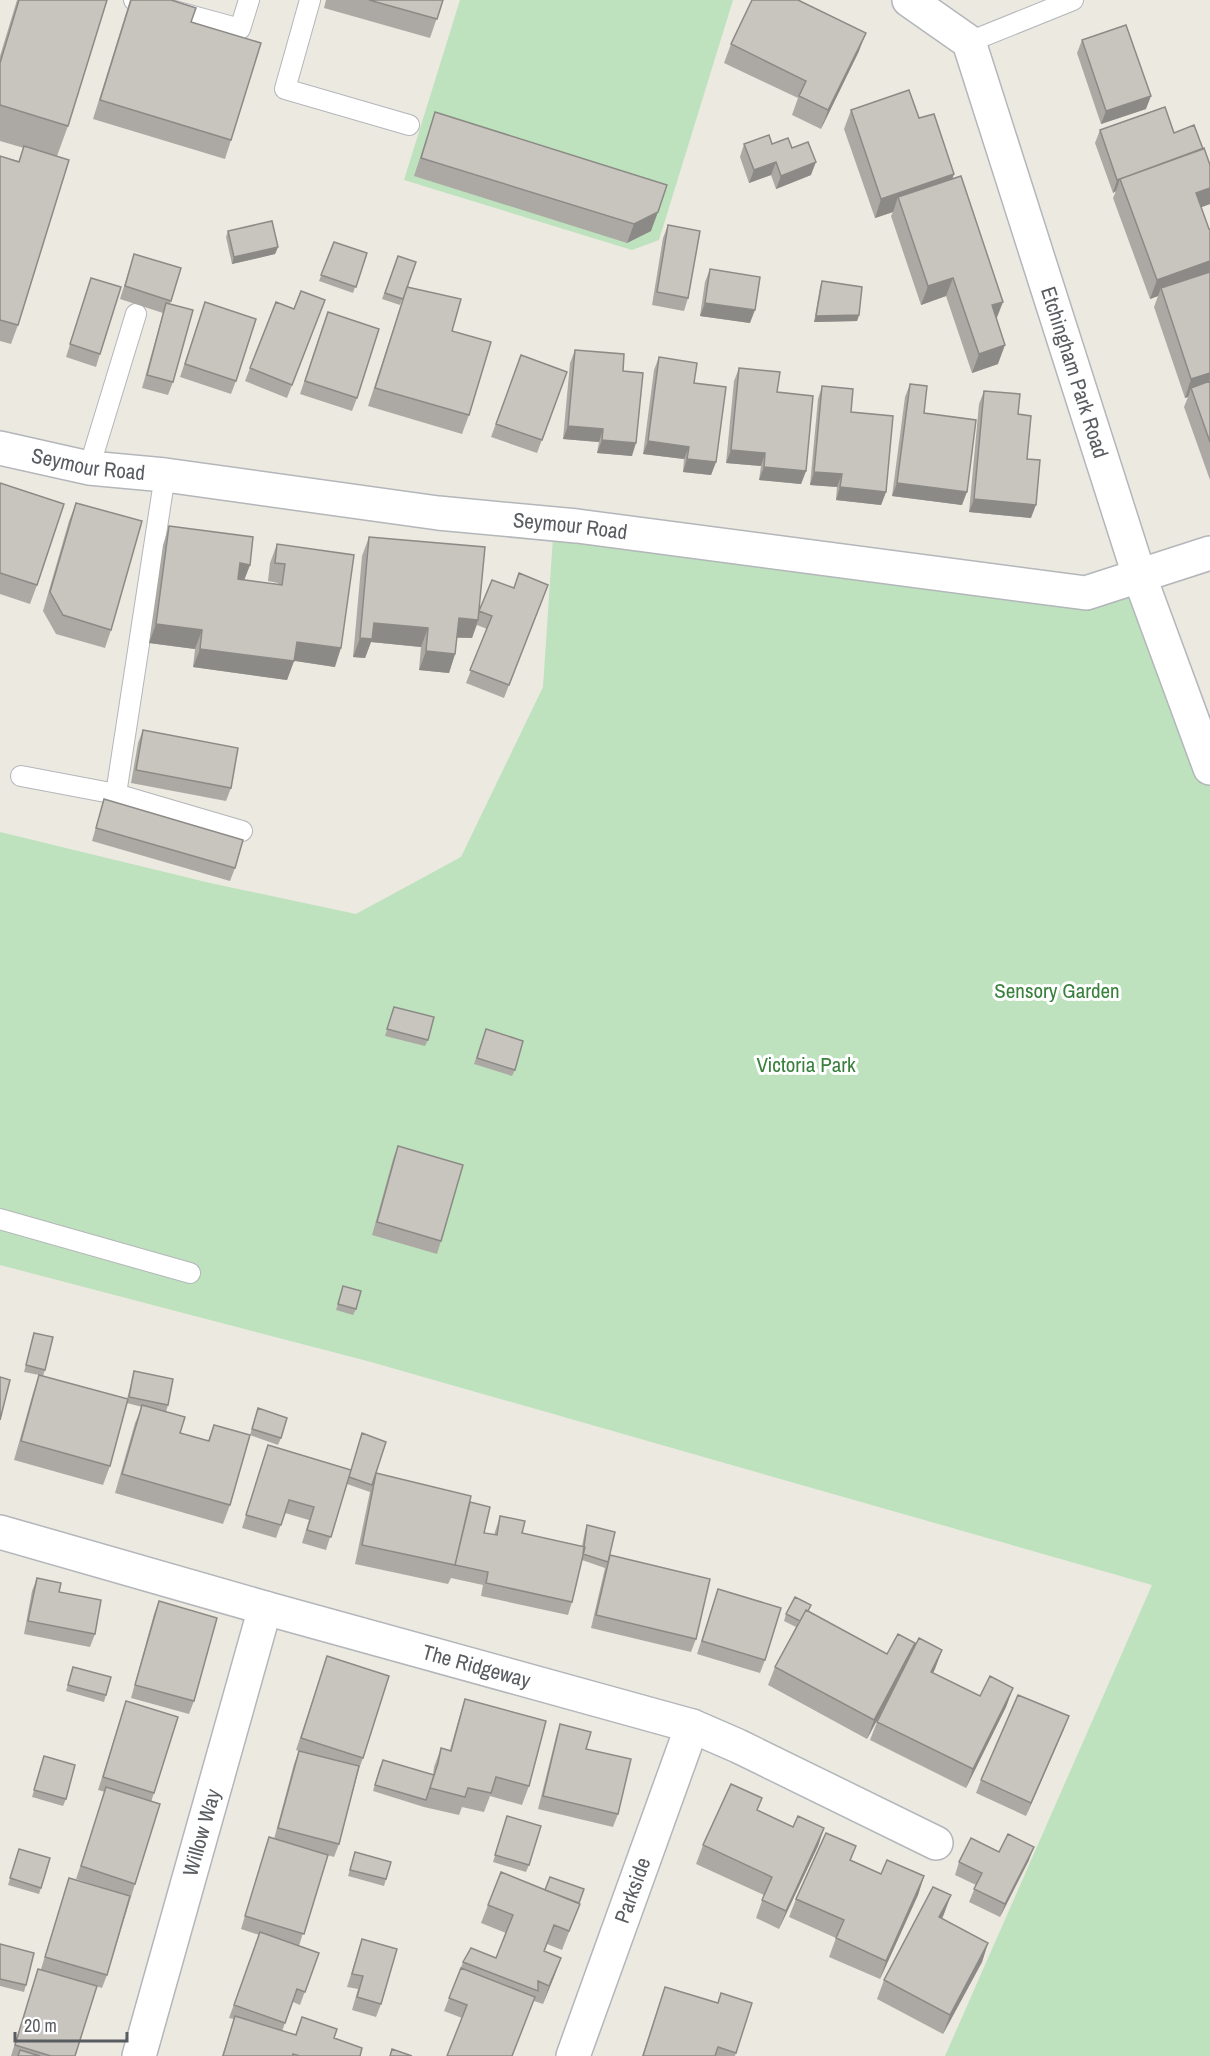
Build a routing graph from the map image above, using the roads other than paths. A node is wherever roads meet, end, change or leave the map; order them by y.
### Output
1 (134, 0) edge
2 (249, 0) edge
3 (310, 0) edge
4 (909, 0) edge
5 (1073, 0) edge
6 (969, 42) junction
7 (409, 125) dead end
8 (136, 314) dead end
9 (0, 448) edge
10 (89, 468) junction
11 (165, 475) junction
12 (1210, 553) edge
13 (1139, 575) junction
14 (1210, 768) edge
15 (21, 776) dead end
16 (116, 794) junction
17 (242, 831) dead end
18 (0, 1219) edge
19 (190, 1273) dead end
20 (0, 1532) edge
21 (265, 1608) junction
22 (692, 1726) junction
23 (936, 1843) dead end
24 (139, 2056) edge
25 (573, 2056) edge

1 - 2 lane
3 - 7 lane
4 - 6 street
5 - 6 lane
6 - 13 street, Etchingham Park Road
8 - 10 lane
9 - 10 street, Seymour Road
10 - 11 street, Seymour Road
11 - 13 street, Seymour Road
11 - 16 lane
12 - 13 street, Seymour Road
13 - 14 street, Etchingham Park Road
15 - 16 lane
16 - 17 lane
18 - 19 lane
20 - 21 street, The Ridgeway
21 - 22 street, The Ridgeway
21 - 24 street, Willow Way
22 - 23 street, The Ridgeway
22 - 25 street, Parkside

